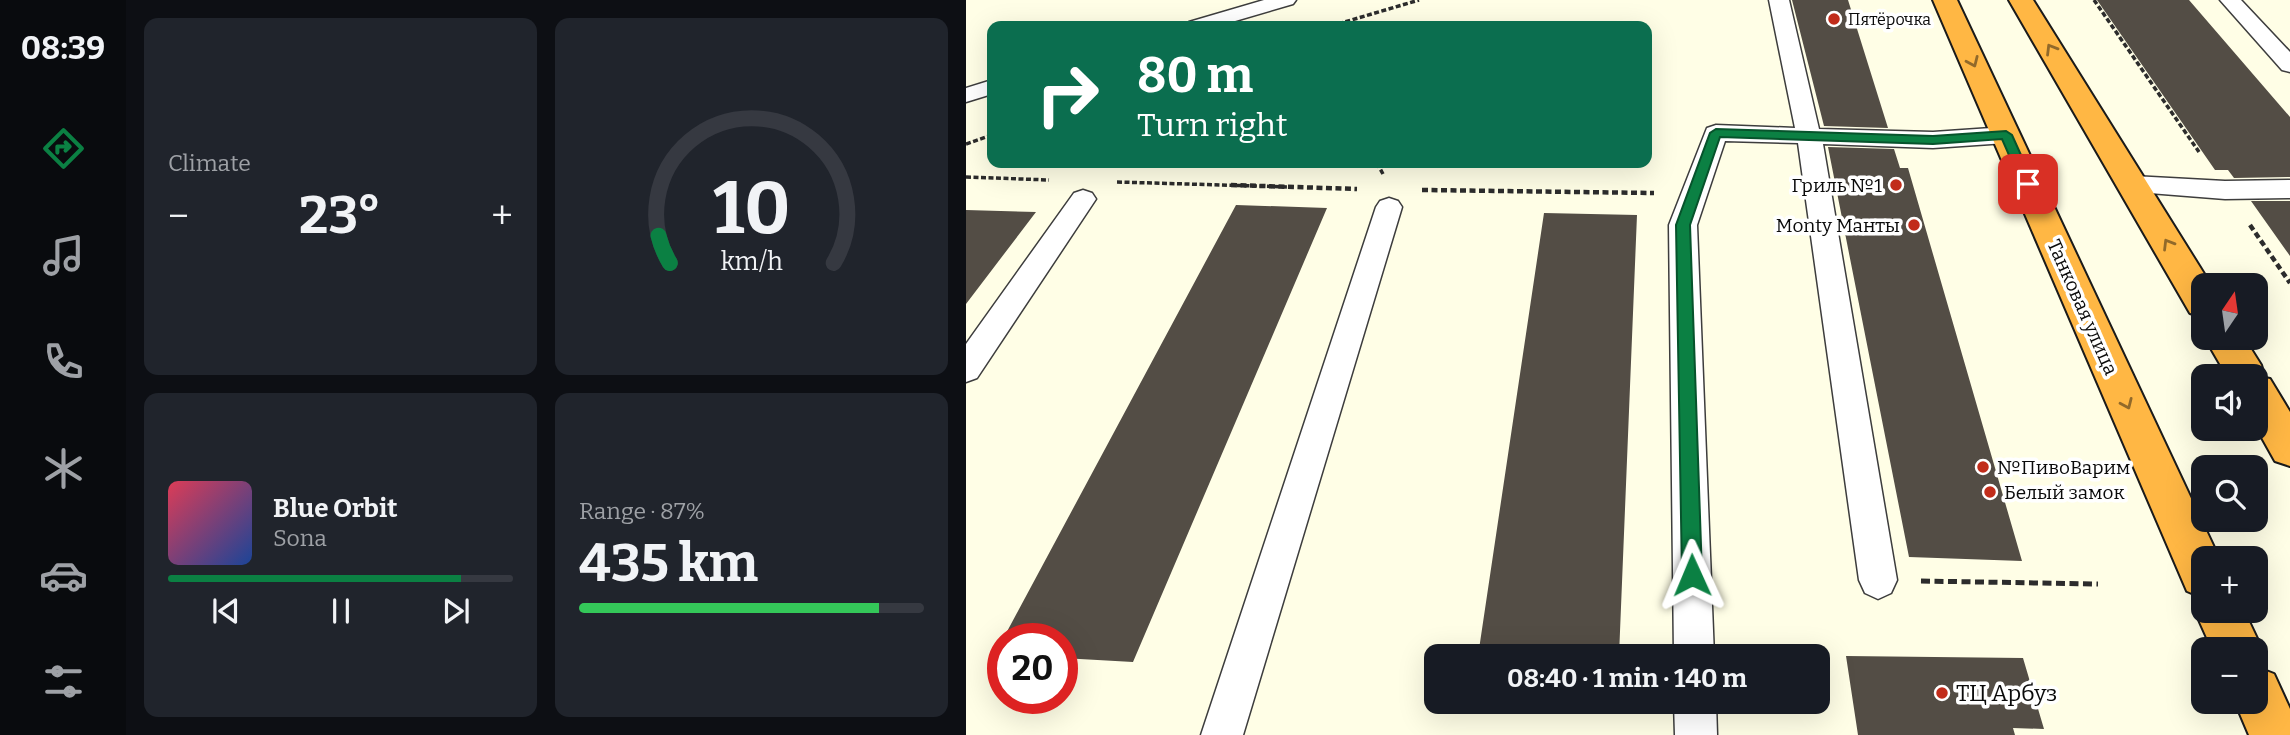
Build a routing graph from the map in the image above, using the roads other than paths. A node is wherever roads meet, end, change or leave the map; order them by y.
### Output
1 (1286, 0) edge
2 (1779, 0) edge
3 (1945, 0) edge
4 (2021, 0) edge
5 (2230, 0) edge
6 (1213, 21) edge
7 (2290, 65) edge
8 (987, 89) edge
9 (966, 95) edge
10 (2006, 135) junction
11 (1809, 136) junction
12 (2133, 185) junction
13 (2290, 189) edge
14 (1377, 198) road end
15 (1083, 199) dead end
16 (2191, 283) edge
17 (966, 369) edge
18 (2268, 411) edge
19 (2290, 448) edge
20 (2191, 548) edge
21 (1878, 580) road end
22 (1694, 644) edge
23 (1695, 714) edge
24 (2266, 714) edge
25 (1222, 735) edge
26 (1696, 735) edge
27 (2275, 735) edge

1 - 6 lane
2 - 11 lane
3 -> 10 highway, Танковая улица
12 -> 4 highway
5 - 7 lane
8 - 9 lane
10 - 11 lane
10 -> 20 highway, Танковая улица
11 - 21 lane
11 - 22 lane
12 - 13 lane
16 -> 12 highway
14 - 25 lane
15 - 17 lane
18 - 19 highway
23 - 26 lane
24 - 27 highway

